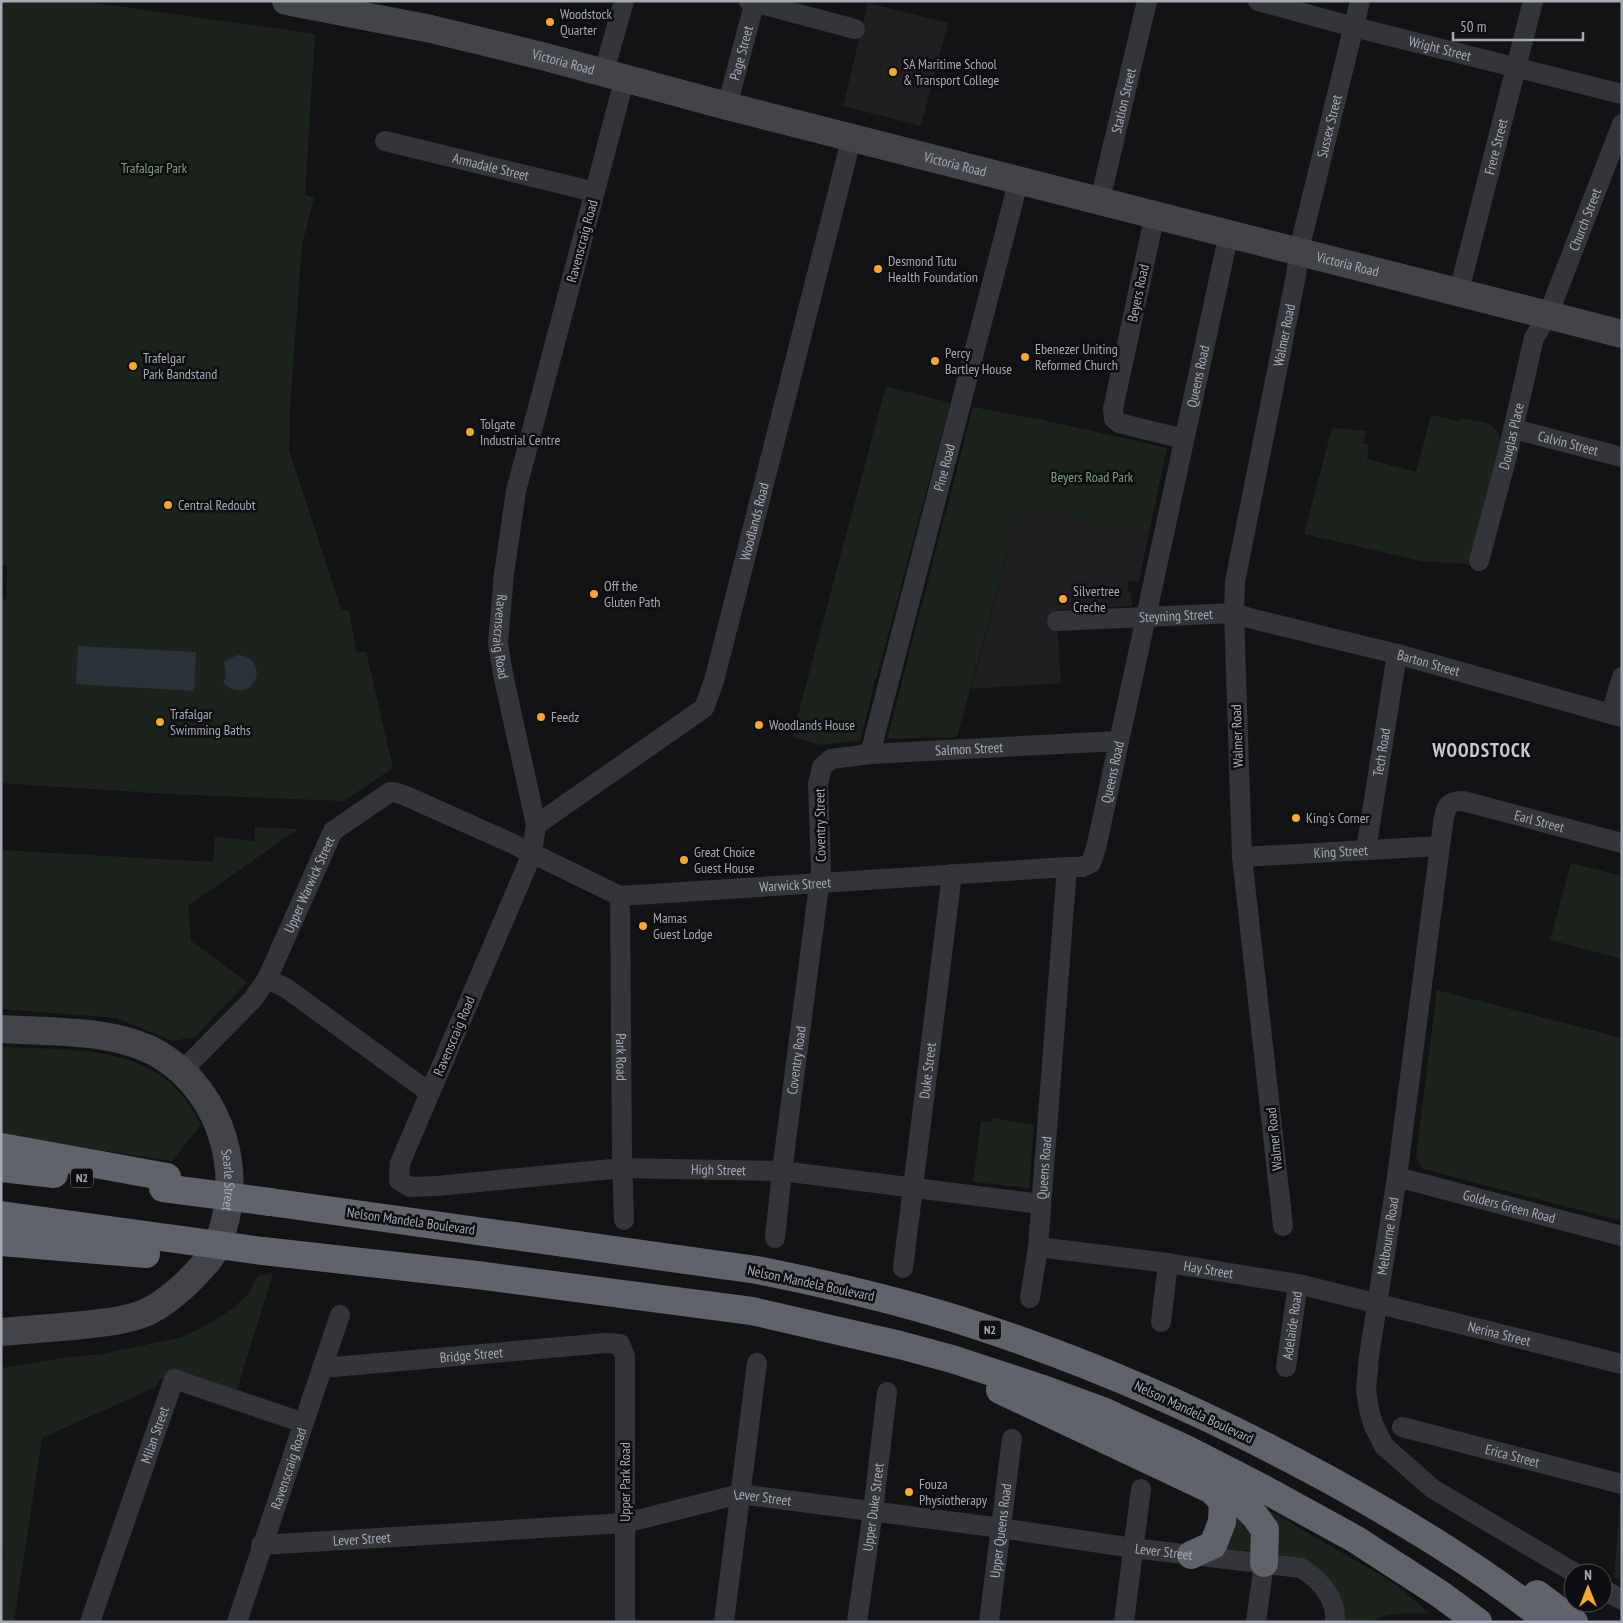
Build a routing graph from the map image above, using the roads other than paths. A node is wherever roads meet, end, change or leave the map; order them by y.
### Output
1 (286, 1) edge
2 (624, 1) edge
3 (1147, 1) edge
4 (1258, 1) edge
5 (1360, 1) edge
6 (1533, 1) edge
7 (753, 2) edge
8 (323, 4) edge
9 (1354, 27) junction
10 (855, 29) dead end
11 (1516, 69) junction
12 (614, 75) junction
13 (1622, 94) edge
14 (728, 106) junction
15 (1622, 124) edge
16 (852, 136) junction
17 (385, 141) dead end
18 (1019, 179) junction
19 (595, 192) junction
20 (1100, 200) junction
21 (1155, 214) junction
22 (1229, 233) junction
23 (1299, 250) junction
24 (1459, 291) junction
25 (1548, 315) junction
26 (1622, 334) edge
27 (1514, 430) junction
28 (1184, 439) junction
29 (1622, 457) edge
30 (1479, 560) dead end
31 (1234, 613) junction
32 (1145, 616) junction
33 (1057, 621) dead end
34 (1397, 654) junction
35 (1622, 677) edge
36 (1616, 716) edge
37 (1118, 741) junction
38 (870, 754) junction
39 (822, 767) joint
40 (1458, 801) joint
41 (536, 825) junction
42 (1622, 844) edge
43 (1440, 846) junction
44 (1366, 850) junction
45 (532, 854) junction
46 (1242, 857) junction
47 (1067, 867) junction
48 (952, 874) junction
49 (820, 883) junction
50 (620, 896) junction
51 (267, 979) junction
52 (1, 1029) edge
53 (182, 1071) junction
54 (430, 1093) junction
55 (1, 1147) edge
56 (1, 1168) edge
57 (622, 1168) junction
58 (782, 1171) junction
59 (1397, 1177) junction
60 (399, 1180) joint
61 (165, 1183) junction
62 (912, 1188) junction
63 (1041, 1204) junction
64 (1, 1215) edge
65 (624, 1220) dead end
66 (1283, 1226) dead end
67 (1622, 1236) edge
68 (774, 1238) dead end
69 (1, 1242) edge
70 (146, 1244) junction
71 (1038, 1247) junction
72 (1168, 1263) junction
73 (903, 1268) dead end
74 (1298, 1284) junction
75 (1030, 1298) dead end
76 (1378, 1303) junction
77 (340, 1315) dead end
78 (1162, 1322) dead end
79 (1, 1332) edge
80 (620, 1344) joint
81 (960, 1362) junction
82 (756, 1363) dead end
83 (1622, 1364) edge
84 (1286, 1367) dead end
85 (322, 1368) junction
86 (887, 1392) dead end
87 (304, 1423) junction
88 (1402, 1427) dead end
89 (1012, 1438) dead end
90 (1622, 1484) edge
91 (1141, 1489) dead end
92 (1212, 1490) junction
93 (740, 1494) junction
94 (873, 1511) junction
95 (1402, 1521) junction
96 (625, 1523) junction
97 (1001, 1528) junction
98 (262, 1545) junction
99 (1133, 1548) junction
100 (1191, 1555) junction
101 (1264, 1563) junction
102 (1563, 1566) edge
103 (90, 1622) edge
104 (237, 1622) edge
105 (625, 1622) edge
106 (724, 1622) edge
107 (857, 1622) edge
108 (989, 1622) edge
109 (1124, 1622) edge
110 (1256, 1622) edge
111 (1334, 1622) edge
112 (1478, 1622) edge
113 (1549, 1622) edge
114 (1574, 1622) edge

1 - 8 main road, Victoria Road
2 - 12 street, Ravenscraig Road
3 - 20 street, Station Street
4 - 9 street, Wright Street
5 - 9 street, Sussex Street
6 - 11 street, Frere Street
7 - 10 street
7 - 14 street, Page Street
8 - 12 main road, Victoria Road
9 - 11 street, Wright Street
9 - 23 street, Sussex Street
11 - 13 street, Wright Street
11 - 24 street, Frere Street
12 - 14 main road, Victoria Road
12 - 19 street, Ravenscraig Road
14 - 16 main road, Victoria Road
15 - 25 street, Church Street
16 - 18 main road, Victoria Road
16 - 41 street, Woodlands Road
17 - 19 street, Armadale Street
18 - 20 main road, Victoria Road
18 - 38 street, Pine Road
19 - 41 street, Ravenscraig Road
20 - 21 main road, Victoria Road
21 - 22 main road, Victoria Road
21 - 28 street, Beyers Road
22 - 23 main road, Victoria Road
22 - 28 street, Queens Road
23 - 24 main road, Victoria Road
23 - 31 street, Walmer Road
24 - 25 main road, Victoria Road
25 - 26 main road, Victoria Road
25 - 27 street, Douglas Place
27 - 29 street, Calvin Street
27 - 30 street, Douglas Place
28 - 32 street, Queens Road
31 - 32 street, Steyning Street
31 - 34 street, Barton Street
31 - 46 street, Walmer Road
32 - 33 street, Steyning Street
32 - 37 street, Queens Road
34 - 36 street, Barton Street
34 - 44 street, Tech Road
35 - 36 street
37 - 38 street, Salmon Street
37 - 47 street, Queens Road
38 - 39 street, Salmon Street
39 - 49 street, Coventry Street
40 - 42 street, Earl Street
40 - 43 street, Melbourne Road
41 - 45 street, Ravenscraig Road
43 - 44 street, King Street
43 - 59 street, Melbourne Road
44 - 46 street, King Street
45 - 50 street, Warwick Street
45 - 51 street, Upper Warwick Street
45 - 54 street, Ravenscraig Road
46 - 66 street, Walmer Road
47 - 48 street, Warwick Street
47 - 63 street, Queens Road
48 - 49 street, Warwick Street
48 - 62 street, Duke Street
49 - 50 street, Warwick Street
49 - 58 street, Coventry Road
50 - 57 street, Park Road
51 - 53 street, Upper Warwick Street
51 - 54 street
52 - 53 main road, Searle Street
53 - 79 main road, Searle Street
54 - 60 street, Ravenscraig Road
55 - 61 highway
56 - 61 highway, Nelson Mandela Boulevard / N2
57 - 58 street, High Street
57 - 60 street, High Street
57 - 65 street, Park Road
58 - 62 street, High Street
58 - 68 street, Coventry Road
59 - 67 street, Golders Green Road
59 - 76 street, Melbourne Road
61 - 95 highway, Nelson Mandela Boulevard / N2, bridge
62 - 63 street, High Street
62 - 73 street, Duke Street
63 - 71 street, Queens Road
64 - 70 highway
69 - 70 highway
70 - 81 highway, bridge
71 - 72 street, Hay Street
71 - 75 street, Queens Road
72 - 74 street, Hay Street
72 - 78 street
74 - 76 street, Hay Street
74 - 84 street, Adelaide Road
76 - 83 street, Nerina Street
76 - 102 street, Melbourne Road
77 - 85 street, Ravenscraig Road
80 - 85 street, Bridge Street
80 - 96 street, Upper Park Road
81 - 92 highway
81 - 112 highway
82 - 93 street
85 - 87 street, Ravenscraig Road
86 - 94 street, Upper Duke Street
87 - 98 street, Ravenscraig Road
87 - 103 street, Milan Street
88 - 90 street, Erica Street
89 - 97 street, Upper Queens Road
91 - 99 street
92 - 100 highway
92 - 101 highway
93 - 94 street, Lever Street
93 - 96 street, Lever Street
93 - 106 street
94 - 97 street, Lever Street
94 - 107 street, Upper Duke Street
95 - 113 highway, Nelson Mandela Boulevard / N2
95 - 114 highway
96 - 98 street, Lever Street
96 - 105 street, Upper Park Road
97 - 99 street, Lever Street
97 - 108 street, Upper Queens Road
98 - 104 street, Ravenscraig Road
99 - 100 street, Lever Street
99 - 109 street
100 - 101 street, Lever Street
101 - 110 street
101 - 111 street, Lever Street

